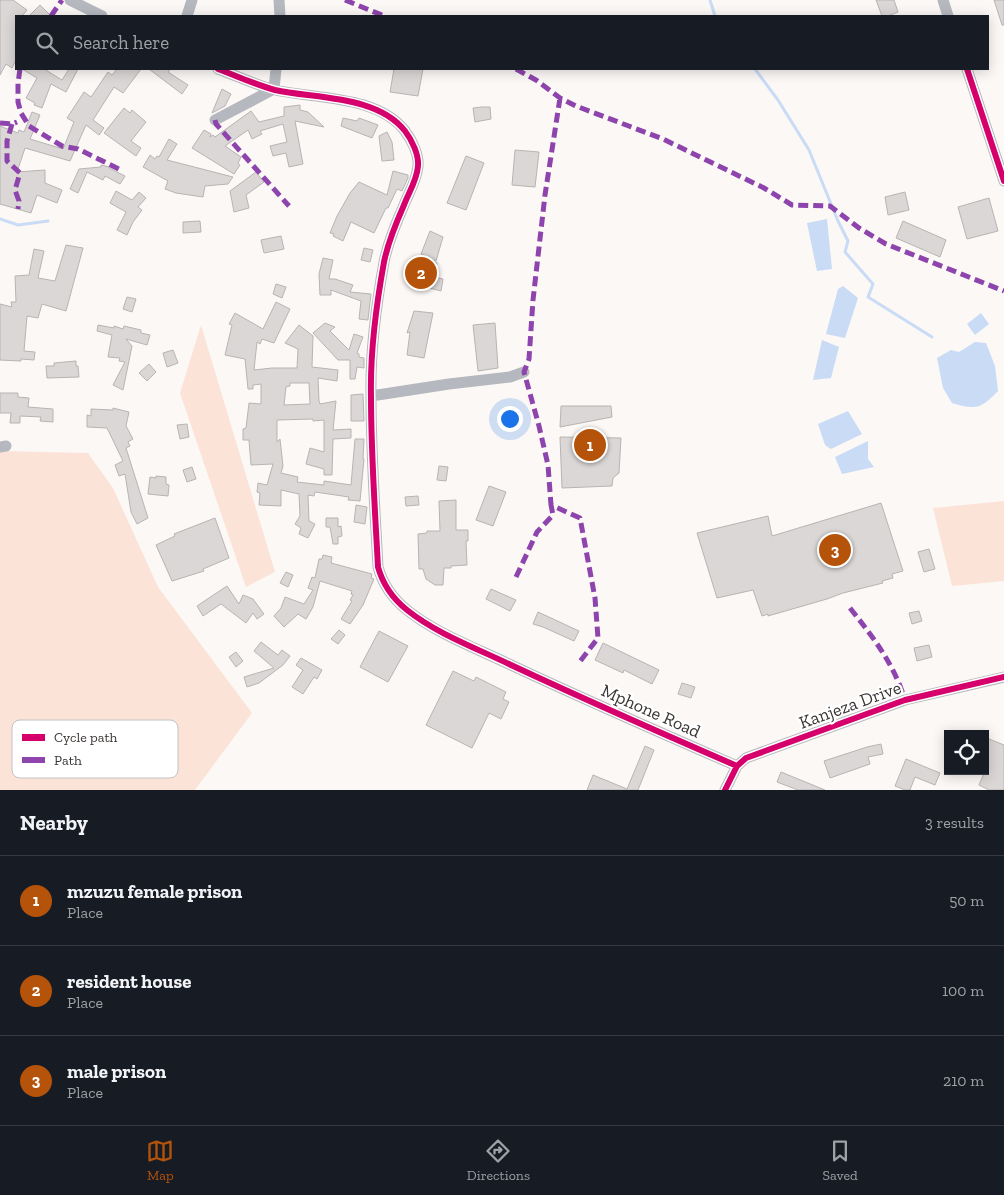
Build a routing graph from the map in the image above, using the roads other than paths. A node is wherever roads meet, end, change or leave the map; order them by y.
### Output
1 (70, 0) edge
2 (192, 0) edge
3 (279, 0) edge
4 (943, 0) edge
5 (100, 15) edge
6 (187, 15) edge
7 (280, 15) edge
8 (948, 15) edge
9 (221, 70) edge
10 (276, 70) edge
11 (967, 70) edge
12 (274, 89) junction
13 (215, 120) dead end
14 (1004, 181) edge
15 (524, 372) dead end
16 (371, 396) junction
17 (1004, 677) edge
18 (737, 766) junction
19 (725, 790) edge

1 - 5 street
2 - 6 street
3 - 7 street
4 - 8 street
9 - 12 street, Mphone Road
10 - 12 street
11 - 14 street
12 - 13 street
12 - 16 street, Mphone Road
15 - 16 street
16 - 18 street, Mphone Road
17 - 18 street, Kanjeza Drive
18 - 19 street

